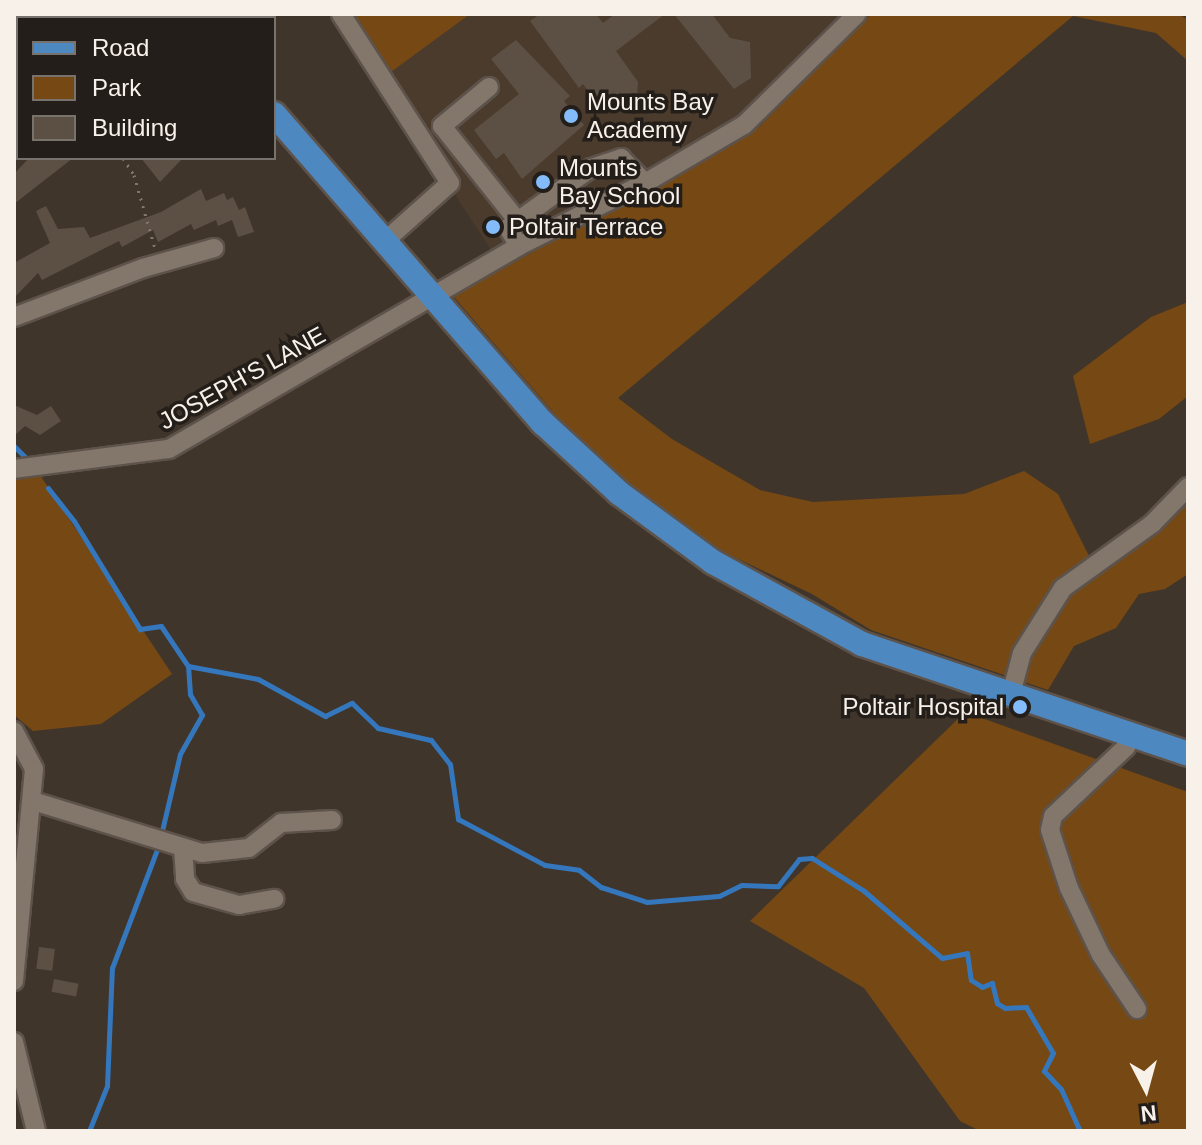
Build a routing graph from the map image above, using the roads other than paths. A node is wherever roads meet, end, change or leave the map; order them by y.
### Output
1 (341, 14) edge
2 (857, 14) edge
3 (489, 87) dead end
4 (276, 116) edge
5 (645, 183) junction
6 (517, 220) junction
7 (385, 241) junction
8 (519, 246) junction
9 (214, 248) dead end
10 (433, 296) junction
11 (14, 317) edge
12 (14, 469) edge
13 (1188, 487) edge
14 (1011, 694) junction
15 (14, 731) edge
16 (1130, 736) junction
17 (1188, 754) edge
18 (33, 801) junction
19 (332, 820) dead end
20 (183, 848) junction
21 (274, 899) dead end
22 (14, 981) edge
23 (1137, 1009) dead end
24 (14, 1042) edge
25 (36, 1131) edge

1 - 7 street
2 - 5 street, JOSEPH'S LANE
3 - 6 street
4 - 7 main road
5 - 6 street
5 - 8 street, JOSEPH'S LANE
6 - 8 street
7 - 10 main road
8 - 10 street, JOSEPH'S LANE
9 - 11 street
10 - 12 street, JOSEPH'S LANE
10 - 14 main road
13 - 14 street
14 - 16 main road
15 - 18 street
16 - 17 main road
16 - 23 street
18 - 20 street
18 - 22 street
19 - 20 street
20 - 21 street
24 - 25 street

